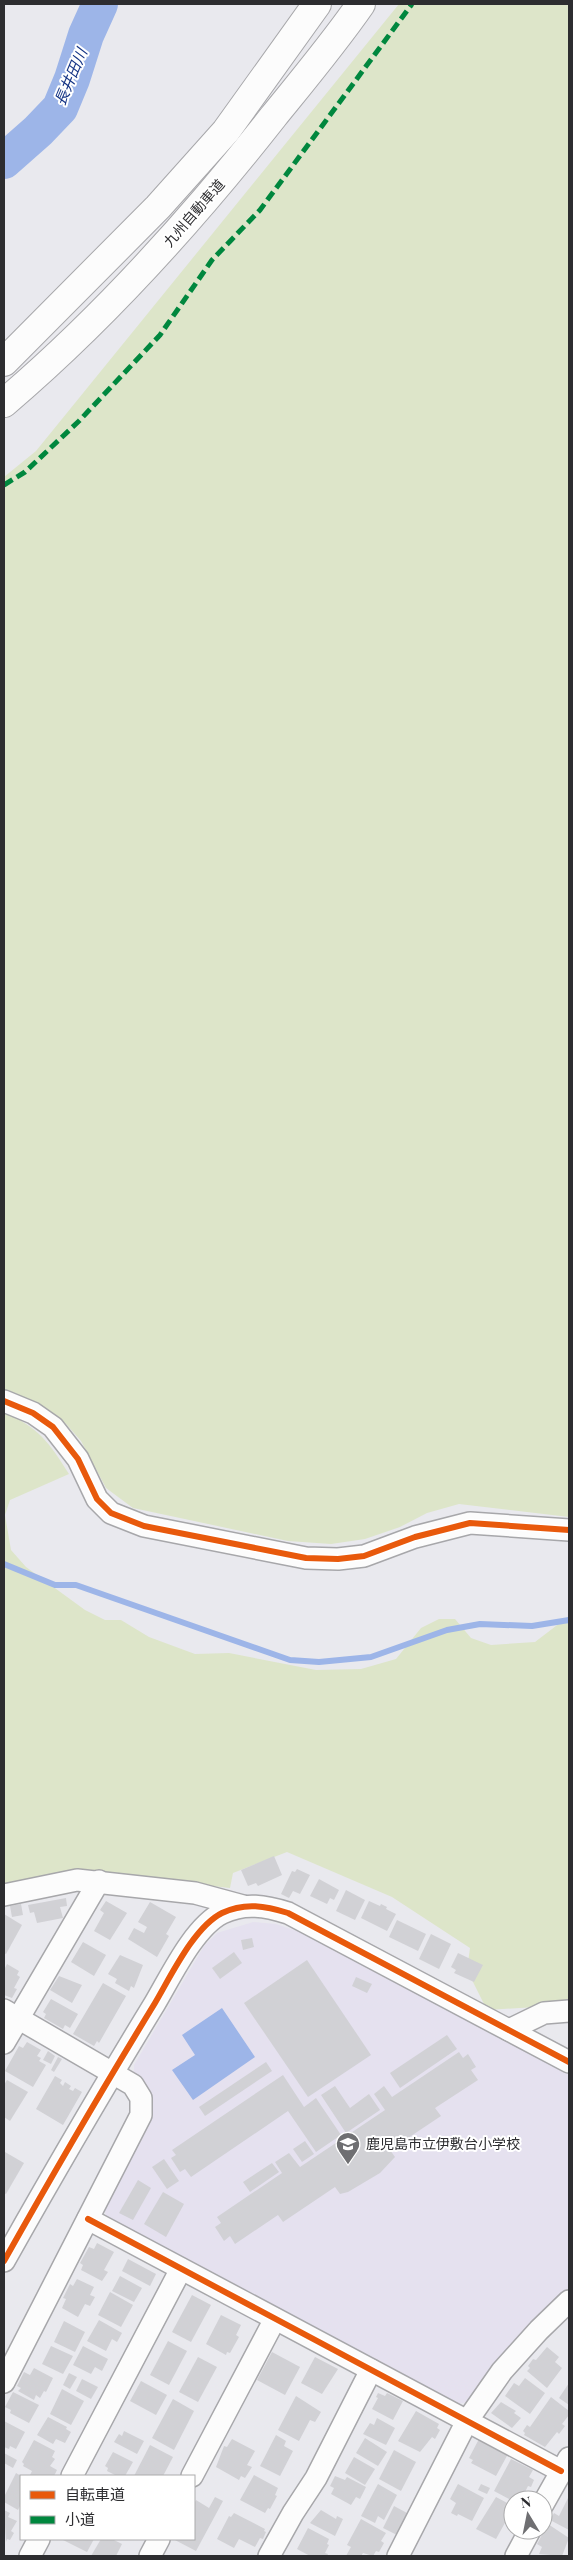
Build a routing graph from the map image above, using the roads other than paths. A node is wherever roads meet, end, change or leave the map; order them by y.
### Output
1 (317, 4) edge
2 (361, 4) edge
3 (4, 362) edge
4 (4, 403) edge
5 (4, 1401) edge
6 (569, 1530) edge
7 (99, 1882) junction
8 (4, 1895) edge
9 (243, 1906) junction
10 (569, 2011) edge
11 (11, 2014) edge
12 (510, 2030) junction
13 (4, 2043) edge
14 (569, 2062) edge
15 (112, 2073) junction
16 (88, 2219) junction
17 (4, 2261) edge
18 (181, 2269) junction
19 (569, 2301) edge
20 (275, 2319) junction
21 (371, 2370) junction
22 (4, 2382) edge
23 (467, 2421) junction
24 (565, 2465) edge
25 (73, 2475) edge
26 (193, 2475) edge
27 (551, 2490) edge
28 (38, 2540) edge
29 (158, 2540) edge
30 (525, 2540) edge
31 (30, 2556) edge
32 (150, 2556) edge
33 (269, 2556) edge
34 (398, 2556) edge
35 (516, 2556) edge

1 - 3 highway
2 - 4 highway, 九州自動車道
5 - 6 street
7 - 8 street
7 - 9 street
7 - 11 street
9 - 12 street
9 - 15 street
10 - 12 street
11 - 13 street
11 - 15 street
12 - 14 street
15 - 16 street
15 - 17 street
16 - 18 street
16 - 22 street
18 - 20 street
18 - 25 street
19 - 23 street
20 - 21 street
20 - 26 street
21 - 23 street
21 - 33 street
23 - 24 street
23 - 34 street
24 - 27 street
28 - 31 street
29 - 32 street
30 - 35 street

